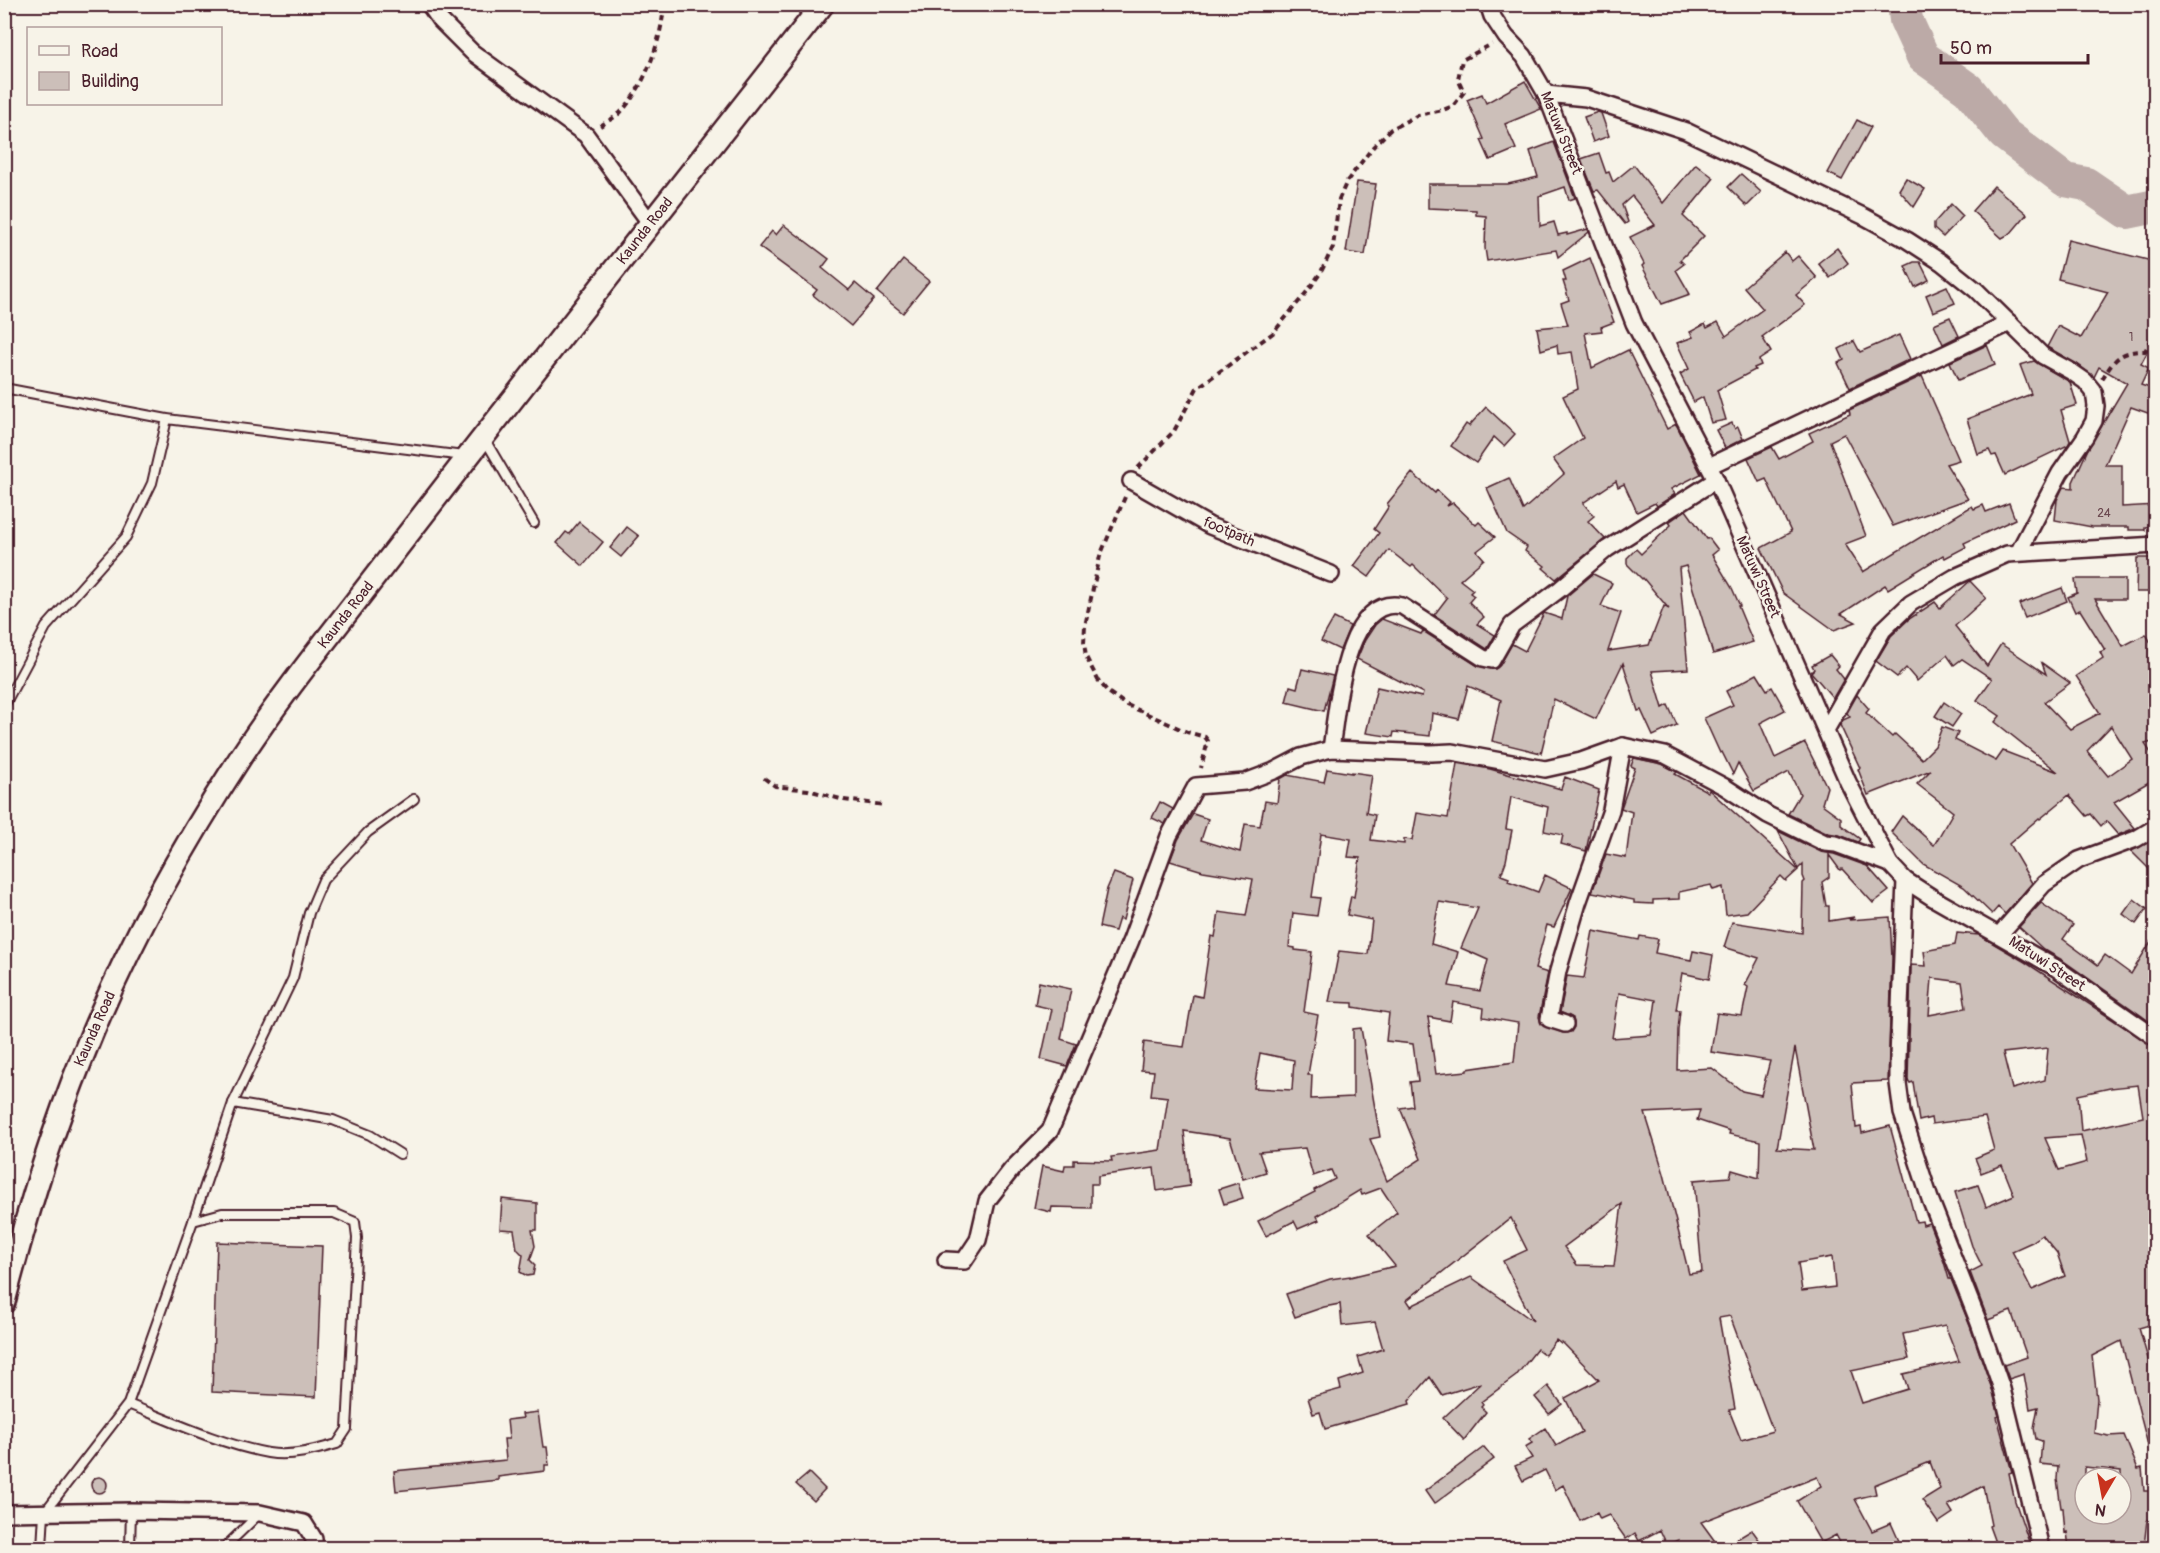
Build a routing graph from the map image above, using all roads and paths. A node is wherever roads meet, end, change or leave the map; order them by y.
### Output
1 (429, 4) edge
2 (664, 4) edge
3 (823, 4) edge
4 (1488, 4) edge
5 (1506, 37) junction
6 (1546, 94) junction
7 (585, 135) junction
8 (651, 224) junction
9 (2010, 323) junction
10 (2156, 330) edge
11 (4, 388) edge
12 (2094, 392) junction
13 (167, 419) junction
14 (483, 437) junction
15 (468, 456) junction
16 (1708, 466) junction
17 (1716, 480) junction
18 (1131, 481) junction
19 (534, 524) dead end
20 (2156, 545) edge
21 (2018, 553) junction
22 (1331, 574) dead end
23 (4, 706) edge
24 (1826, 730) junction
25 (1623, 746) junction
26 (1331, 749) junction
27 (764, 778) dead end
28 (1196, 786) junction
29 (414, 799) dead end
30 (884, 806) dead end
31 (2156, 826) edge
32 (1890, 864) junction
33 (1905, 880) junction
34 (2000, 934) junction
35 (1564, 1024) dead end
36 (2156, 1038) edge
37 (233, 1103) junction
38 (400, 1154) dead end
39 (193, 1221) junction
40 (946, 1260) dead end
41 (8, 1274) edge
42 (4, 1302) edge
43 (128, 1404) junction
44 (131, 1511) junction
45 (44, 1513) junction
46 (4, 1514) edge
47 (260, 1514) junction
48 (42, 1548) edge
49 (130, 1548) edge
50 (224, 1548) edge
51 (314, 1548) edge
52 (2042, 1548) edge

1 - 7 street
2 - 7 path
3 - 8 main road, Kaunda Road
4 - 5 street, Matuwi Street
5 - 6 street, Matuwi Street
5 - 18 path
6 - 9 street
6 - 16 street, Matuwi Street
7 - 8 street
8 - 14 main road, Kaunda Road
9 - 12 street
9 - 16 street
10 - 12 path
11 - 13 lane
12 - 21 street
13 - 15 lane
13 - 23 lane
14 - 15 main road, Kaunda Road
14 - 19 lane
15 - 41 main road, Kaunda Road
16 - 17 street, Matuwi Street
17 - 24 street, Matuwi Street
17 - 26 street
18 - 22 street, footpath
18 - 28 path
20 - 21 street
21 - 24 street
24 - 32 street, Matuwi Street
25 - 26 street
25 - 32 street
25 - 35 street
26 - 28 street
27 - 30 path
28 - 40 street
29 - 37 lane
31 - 34 street
32 - 33 street, Matuwi Street
33 - 34 street, Matuwi Street
33 - 52 street
34 - 36 street, Matuwi Street
37 - 38 lane
37 - 39 lane
39 - 43 lane
39 - 43 lane
41 - 42 main road, Kaunda Road
43 - 45 lane
44 - 45 street
44 - 47 street
44 - 49 lane
45 - 46 street
45 - 48 lane
47 - 50 lane
47 - 51 street

